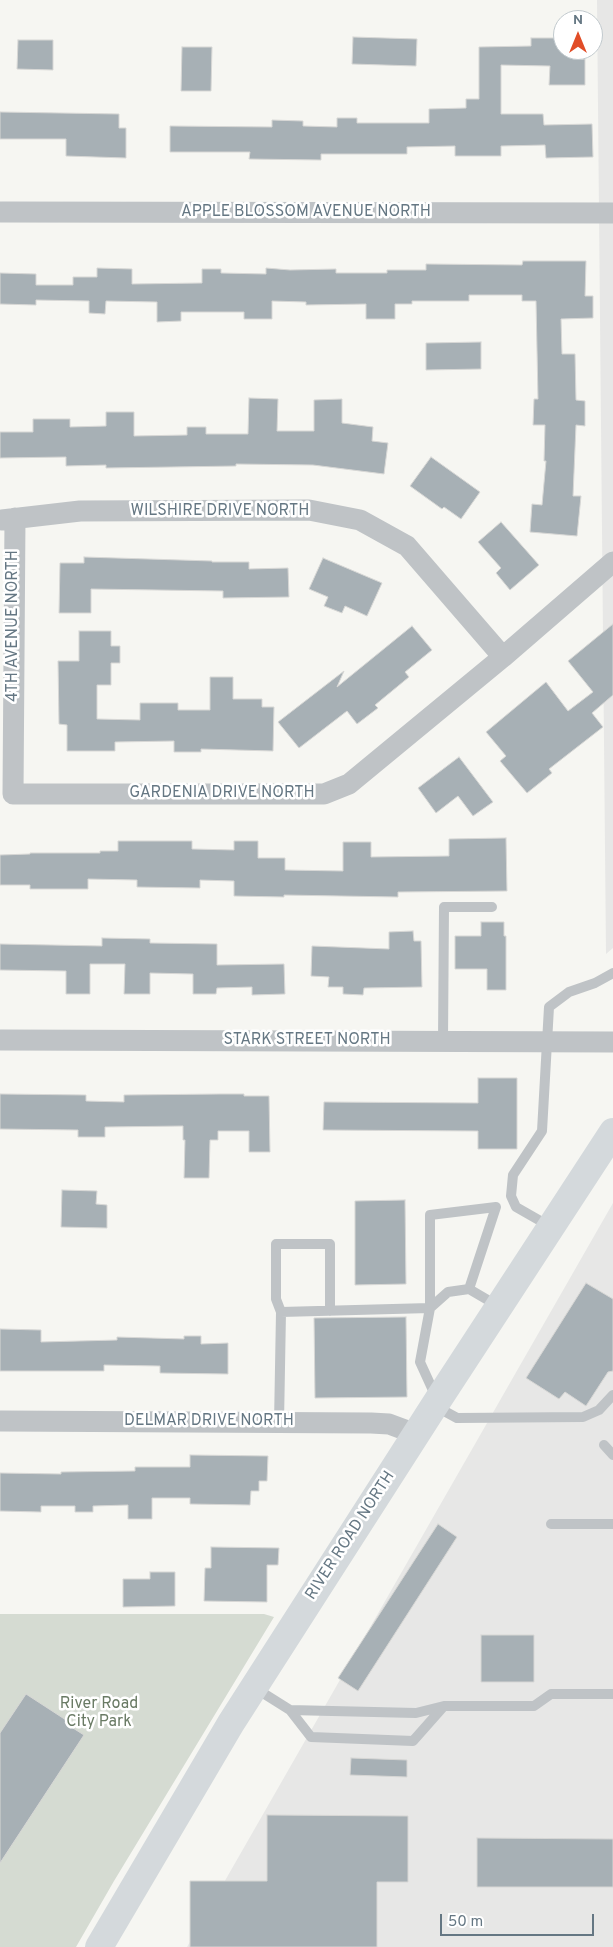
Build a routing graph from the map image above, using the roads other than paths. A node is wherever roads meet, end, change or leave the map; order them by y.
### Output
1 (0, 212) edge
2 (613, 214) edge
3 (7, 519) edge
4 (613, 562) edge
5 (503, 657) junction
6 (13, 794) joint
7 (492, 907) dead end
8 (613, 973) edge
9 (0, 1040) edge
10 (443, 1041) junction
11 (548, 1042) junction
12 (613, 1042) edge
13 (613, 1132) edge
14 (511, 1196) junction
15 (496, 1208) junction
16 (551, 1227) junction
17 (469, 1289) junction
18 (499, 1307) junction
19 (430, 1308) junction
20 (330, 1311) junction
21 (281, 1312) junction
22 (613, 1395) edge
23 (436, 1403) junction
24 (0, 1421) edge
25 (279, 1422) junction
26 (416, 1434) junction
27 (604, 1445) dead end
28 (613, 1455) edge
29 (551, 1524) dead end
30 (613, 1524) edge
31 (254, 1688) junction
32 (613, 1694) edge
33 (444, 1706) junction
34 (290, 1710) junction
35 (99, 1947) edge

1 - 2 street, APPLE BLOSSOM AVENUE NORTH
3 - 5 street, WILSHIRE DRIVE NORTH
3 - 6 street, 4TH AVENUE NORTH
4 - 5 street, GARDENIA DRIVE NORTH
5 - 6 street, GARDENIA DRIVE NORTH
7 - 10 lane
8 - 11 lane
9 - 10 street, STARK STREET NORTH
10 - 11 street, STARK STREET NORTH
11 - 12 street, STARK STREET NORTH
11 - 14 lane
13 - 16 main road, RIVER ROAD NORTH
14 - 15 lane
14 - 16 lane
15 - 17 lane
15 - 19 lane
16 - 18 main road, RIVER ROAD NORTH
17 - 18 lane
17 - 19 lane
18 - 23 main road, RIVER ROAD NORTH
19 - 20 lane
19 - 23 lane
20 - 21 lane
20 - 21 lane
21 - 25 lane
22 - 23 lane
23 - 26 main road, RIVER ROAD NORTH
24 - 25 street, DELMAR DRIVE NORTH
25 - 26 street, DELMAR DRIVE NORTH
26 - 31 main road, RIVER ROAD NORTH
27 - 28 lane
29 - 30 lane
31 - 34 lane
31 - 35 main road, RIVER ROAD NORTH
32 - 33 lane
33 - 34 lane
33 - 34 lane

